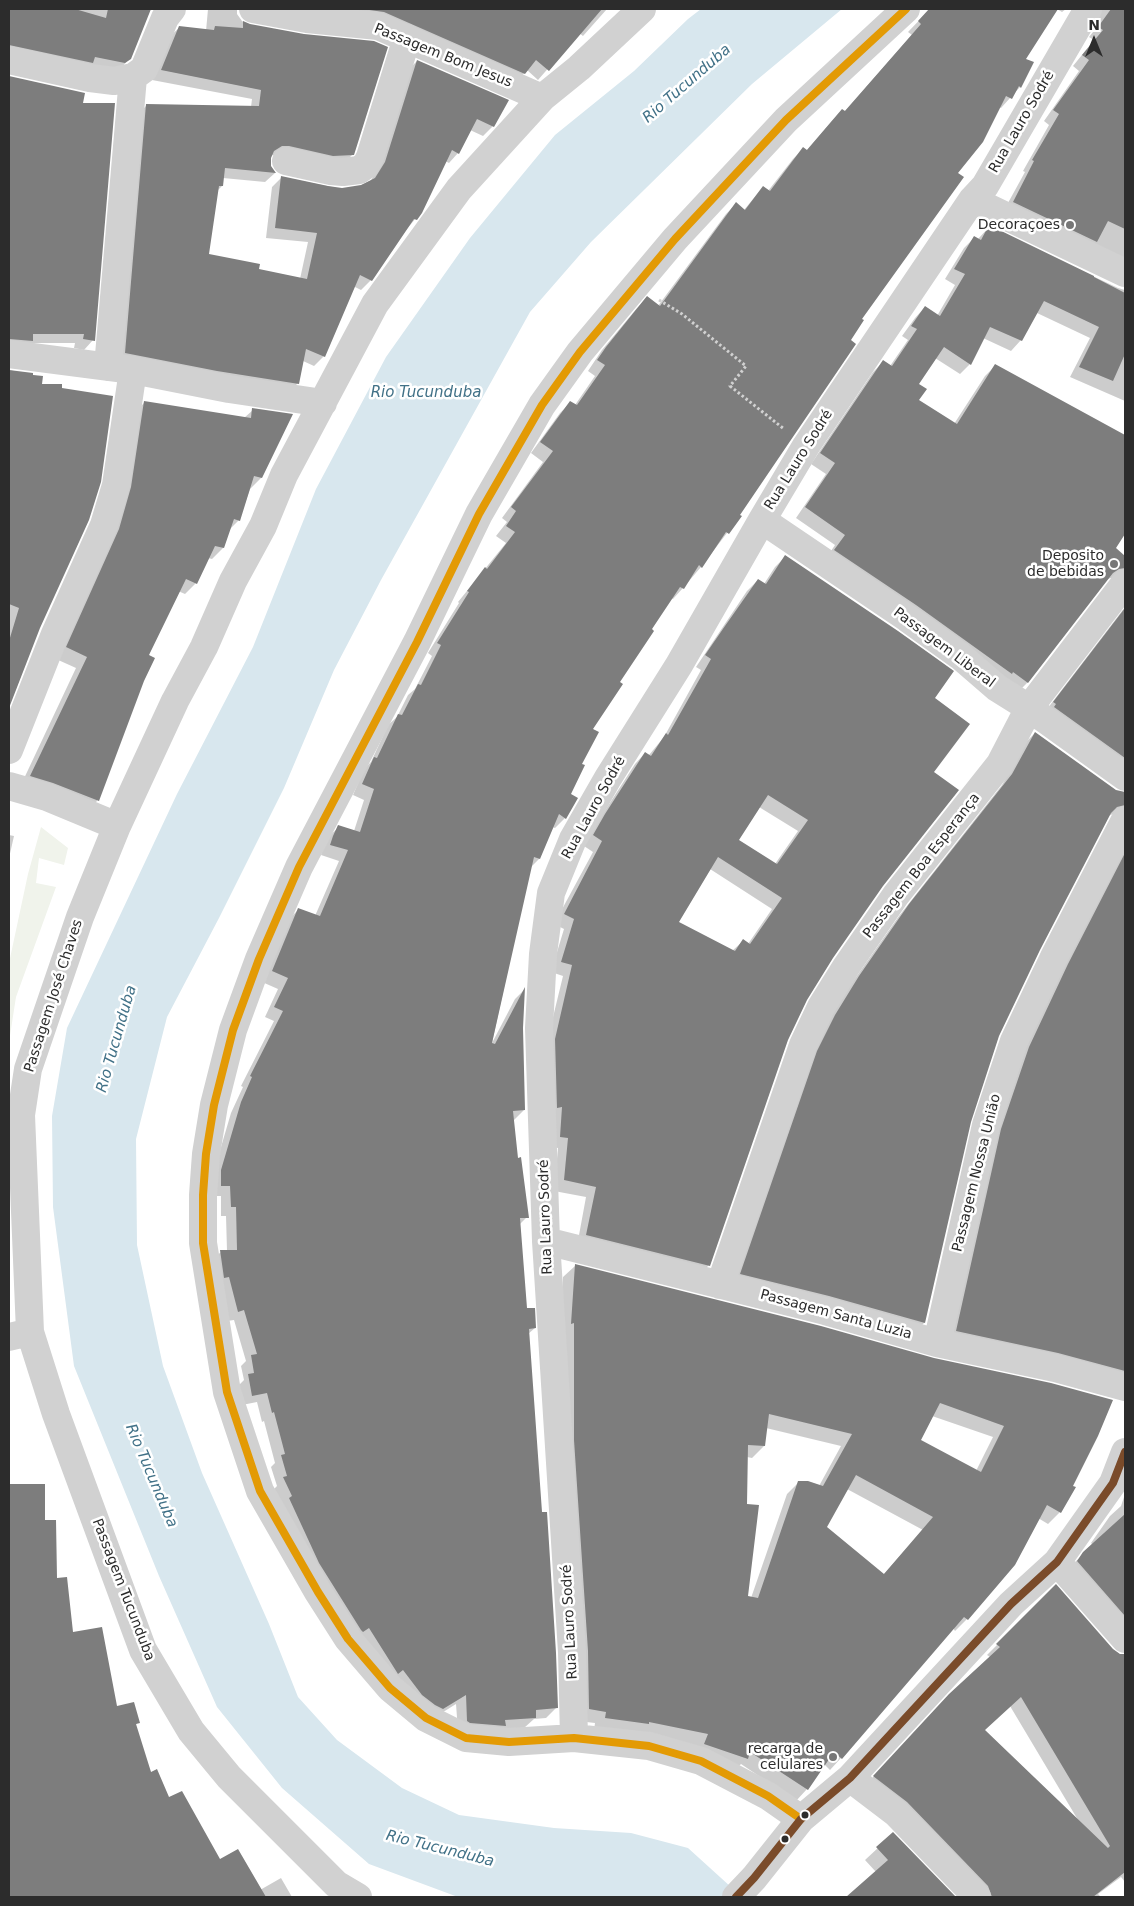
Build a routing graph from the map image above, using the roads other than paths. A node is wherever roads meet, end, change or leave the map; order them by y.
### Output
1 (172, 9) edge
2 (253, 9) edge
3 (642, 9) edge
4 (906, 9) edge
5 (1088, 9) edge
6 (379, 18) edge
7 (407, 38) junction
8 (9, 60) edge
9 (133, 78) junction
10 (542, 98) junction
11 (286, 161) dead end
12 (972, 200) junction
13 (1125, 273) edge
14 (9, 354) edge
15 (120, 369) junction
16 (323, 403) junction
17 (762, 520) junction
18 (1125, 584) edge
19 (1029, 708) junction
20 (9, 750) edge
21 (1125, 777) edge
22 (9, 786) edge
23 (1125, 820) edge
24 (117, 826) junction
25 (15, 1116) edge
26 (546, 1242) junction
27 (720, 1285) junction
28 (19, 1334) edge
29 (936, 1343) junction
30 (1125, 1387) edge
31 (1125, 1452) edge
32 (1057, 1562) junction
33 (1125, 1640) edge
34 (574, 1738) junction
35 (850, 1778) junction
36 (801, 1819) junction
37 (746, 1888) edge
38 (337, 1893) edge
39 (977, 1897) edge

1 - 9 street
2 - 6 street, Passagem Bom Jesus
3 - 10 street
4 - 34 street
5 - 12 street, Rua Lauro Sodré
6 - 7 street, Passagem Bom Jesus
7 - 10 street, Passagem Bom Jesus
7 - 11 street
8 - 9 street
9 - 15 street
10 - 16 street, Passagem José Chaves
12 - 13 street
12 - 17 street, Rua Lauro Sodré
14 - 15 street
15 - 16 street
15 - 20 street
16 - 24 street, Passagem José Chaves
17 - 19 street, Passagem Liberal
17 - 26 street, Rua Lauro Sodré
18 - 19 street, Passagem Boa Esperança
19 - 21 street, Passagem Liberal
19 - 27 street, Passagem Boa Esperança
22 - 24 street
23 - 29 street, Passagem Nossa União
24 - 25 street, Passagem José Chaves
25 - 28 street, Passagem José Chaves
26 - 27 street, Passagem Santa Luzia
26 - 34 street, Rua Lauro Sodré
27 - 29 street, Passagem Santa Luzia
28 - 38 street, Passagem Tucunduba
29 - 30 street, Passagem Santa Luzia
31 - 32 street
32 - 33 street
32 - 35 street
34 - 36 street
35 - 36 street
35 - 39 street
36 - 37 street

